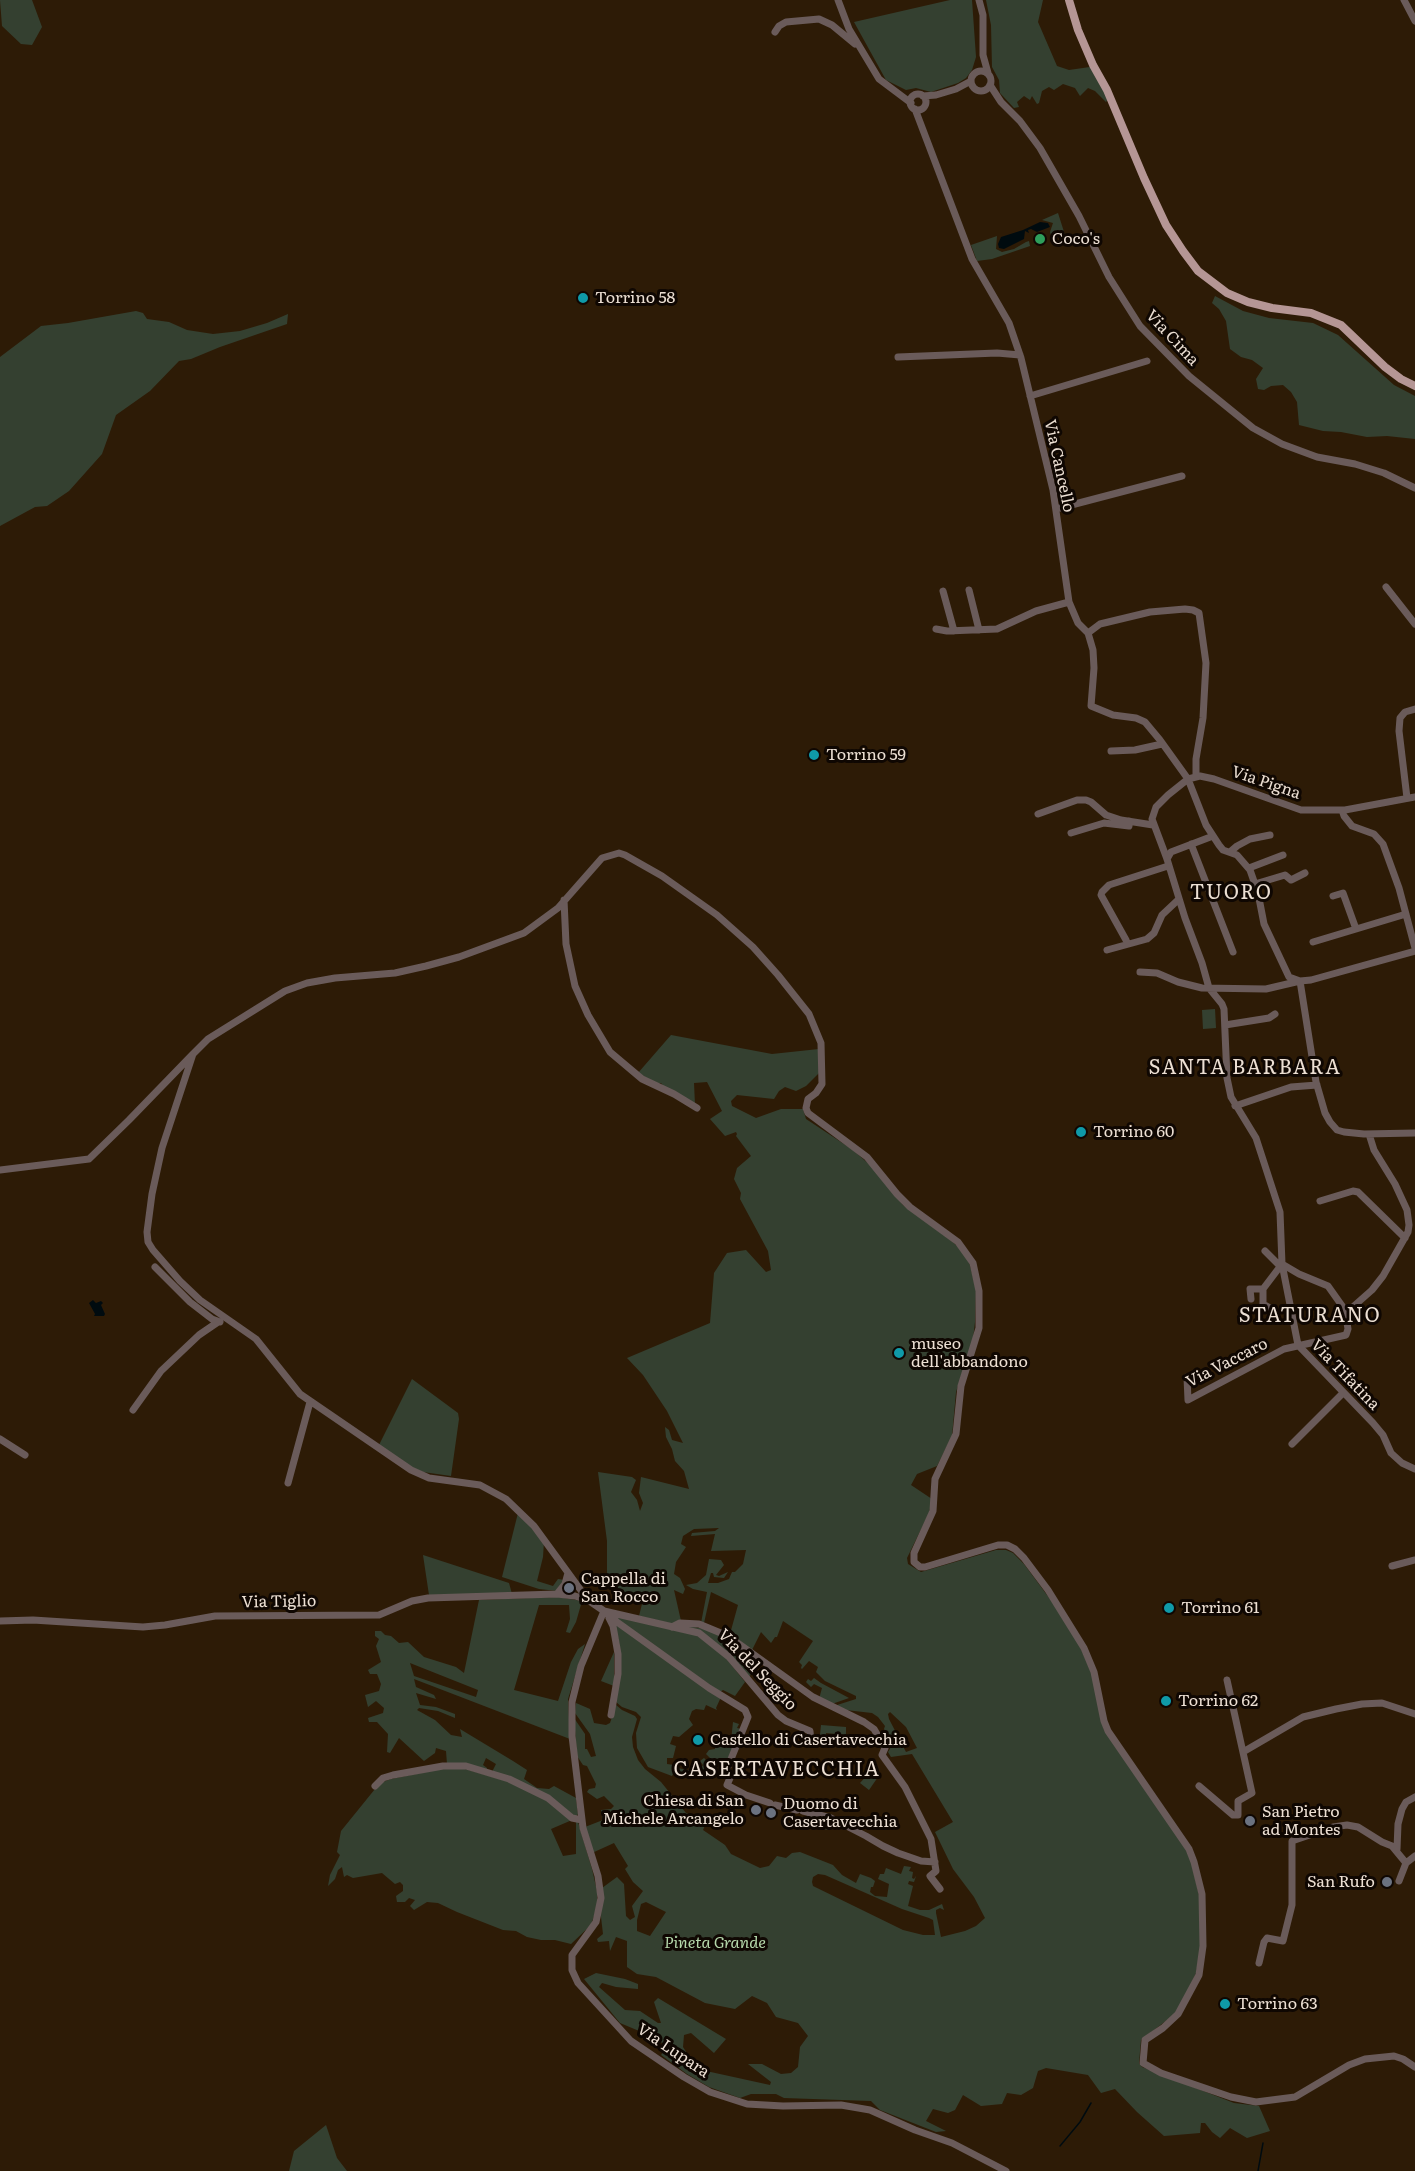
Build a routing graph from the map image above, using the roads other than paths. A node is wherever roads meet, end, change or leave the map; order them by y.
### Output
1 (838, 0) edge
2 (979, 0) edge
3 (1069, 0) edge
4 (1404, 0) edge
5 (1415, 21) edge
6 (775, 32) dead end
7 (864, 52) junction
8 (983, 55) junction
9 (975, 72) junction
10 (988, 73) junction
11 (971, 81) junction
12 (990, 86) junction
13 (956, 89) junction
14 (979, 90) junction
15 (936, 96) junction
16 (1001, 102) junction
17 (917, 105) junction
18 (1020, 355) junction
19 (898, 357) dead end
20 (1147, 361) dead end
21 (1415, 386) edge
22 (1030, 396) junction
23 (1182, 476) dead end
24 (1415, 488) edge
25 (1056, 509) junction
26 (1386, 587) dead end
27 (969, 590) dead end
28 (943, 591) dead end
29 (1069, 602) junction
30 (1415, 624) edge
31 (936, 629) dead end
32 (979, 630) junction
33 (954, 631) junction
34 (1088, 633) junction
35 (1415, 709) edge
36 (1162, 744) junction
37 (1111, 752) dead end
38 (1196, 777) junction
39 (1188, 779) junction
40 (1411, 798) edge
41 (1342, 810) junction
42 (1038, 814) dead end
43 (1129, 821) junction
44 (1153, 825) junction
45 (1071, 833) dead end
46 (1270, 835) dead end
47 (1213, 836) junction
48 (1191, 844) junction
49 (1230, 852) junction
50 (1283, 855) dead end
51 (1168, 863) junction
52 (1249, 868) junction
53 (1305, 873) dead end
54 (1255, 884) junction
55 (1333, 896) dead end
56 (1179, 899) junction
57 (564, 900) junction
58 (1406, 914) junction
59 (1356, 929) junction
60 (1126, 940) dead end
61 (1313, 942) dead end
62 (1415, 949) edge
63 (1107, 950) dead end
64 (1233, 952) dead end
65 (1140, 972) dead end
66 (1300, 981) junction
67 (1209, 988) junction
68 (1275, 1014) dead end
69 (1225, 1025) junction
70 (193, 1054) junction
71 (1317, 1084) junction
72 (1235, 1106) junction
73 (697, 1108) dead end
74 (1415, 1133) edge
75 (1369, 1134) junction
76 (0, 1170) edge
77 (1320, 1201) dead end
78 (1409, 1235) edge
79 (1265, 1251) dead end
80 (1280, 1265) junction
81 (155, 1267) dead end
82 (1263, 1289) junction
83 (1251, 1299) dead end
84 (1270, 1308) dead end
85 (1346, 1313) junction
86 (218, 1322) junction
87 (231, 1322) junction
88 (1298, 1345) junction
89 (1187, 1377) dead end
90 (1342, 1393) junction
91 (310, 1402) junction
92 (133, 1410) dead end
93 (0, 1439) edge
94 (1292, 1444) dead end
95 (25, 1455) dead end
96 (1415, 1469) edge
97 (288, 1483) dead end
98 (1415, 1560) edge
99 (1392, 1566) dead end
100 (568, 1573) junction
101 (557, 1594) junction
102 (588, 1600) junction
103 (604, 1611) junction
104 (0, 1621) edge
105 (672, 1627) junction
106 (1227, 1680) dead end
107 (611, 1714) dead end
108 (1415, 1714) edge
109 (811, 1741) dead end
110 (1243, 1752) junction
111 (375, 1786) dead end
112 (1199, 1786) dead end
113 (1415, 1797) edge
114 (582, 1820) junction
115 (1397, 1849) junction
116 (1415, 1856) edge
117 (935, 1862) junction
118 (1406, 1863) junction
119 (1399, 1881) dead end
120 (940, 1890) dead end
121 (1259, 1963) dead end
122 (1415, 2067) edge
123 (1006, 2171) edge

1 - 7 street
2 - 8 street, Via Cima
3 - 21 main road
4 - 5 street
6 - 7 street
7 - 17 street
8 - 9 street, Via Cima
8 - 10 street, Via Cima
9 - 10 street
9 - 11 street, Via Cima
10 - 12 street, Via Cima
11 - 13 street
11 - 14 street
12 - 14 street
12 - 16 street, Via Cima
13 - 14 street
13 - 15 street
14 - 16 street, Via Cima
15 - 17 street
15 - 17 street
16 - 24 street, Via Cima
17 - 18 street, Via Cancello
18 - 19 street
18 - 22 street, Via Cancello
20 - 22 street
22 - 25 street, Via Cancello
23 - 25 street
25 - 29 street, Via Cancello
26 - 30 street
27 - 32 street
28 - 33 street
29 - 32 street
29 - 34 street, Via Cancello
31 - 33 street
32 - 33 street
34 - 36 street, Via Cancello
34 - 38 street
35 - 40 street
36 - 37 street
36 - 39 street, Via Cancello
38 - 39 street, Via Pigna
38 - 41 street, Via Pigna
39 - 44 street
39 - 47 street, Via Cancello
40 - 41 street, Via Pigna
41 - 58 street
42 - 43 street
43 - 44 street
43 - 45 street
44 - 51 street, Via Tifatina
46 - 49 street
47 - 48 street
47 - 49 street
48 - 51 street
48 - 64 street
49 - 52 street
50 - 52 street
51 - 56 street, Via Tifatina
51 - 60 street
52 - 54 street
53 - 54 street
54 - 66 street
55 - 59 street
56 - 63 street
56 - 67 street, Via Tifatina
57 - 70 street
57 - 73 street
57 - 122 street
58 - 59 street
58 - 62 street
59 - 61 street
62 - 66 street
65 - 67 street
66 - 67 street
66 - 71 street
67 - 69 street, Via Tifatina
68 - 69 street
69 - 72 street, Via Tifatina
70 - 76 street
70 - 87 street
71 - 72 street
71 - 75 street
72 - 80 street, Via Tifatina
74 - 75 street
75 - 78 street
77 - 78 street
78 - 85 street
79 - 80 street
80 - 82 street
80 - 85 street
80 - 88 street, Via Tifatina
81 - 86 street
82 - 83 street
82 - 84 street
85 - 88 street
86 - 87 street
86 - 92 street
87 - 91 street
88 - 89 street, Via Vaccaro
88 - 90 street, Via Tifatina
90 - 94 street
90 - 96 street, Via Tifatina
91 - 97 street
91 - 100 street
93 - 95 street
98 - 99 street
100 - 101 street
100 - 102 street
101 - 102 street, Via Tiglio
101 - 104 street, Via Tiglio
102 - 103 street
103 - 105 street, Via del Seggio
103 - 107 street
103 - 114 street, Via Lupara
103 - 117 street
105 - 109 street, Via del Seggio
105 - 117 street
106 - 110 street
108 - 110 street
110 - 112 street
111 - 114 street
113 - 115 street
114 - 123 street, Via Lupara
115 - 118 street
115 - 121 street
116 - 118 street
117 - 120 street
118 - 119 street

